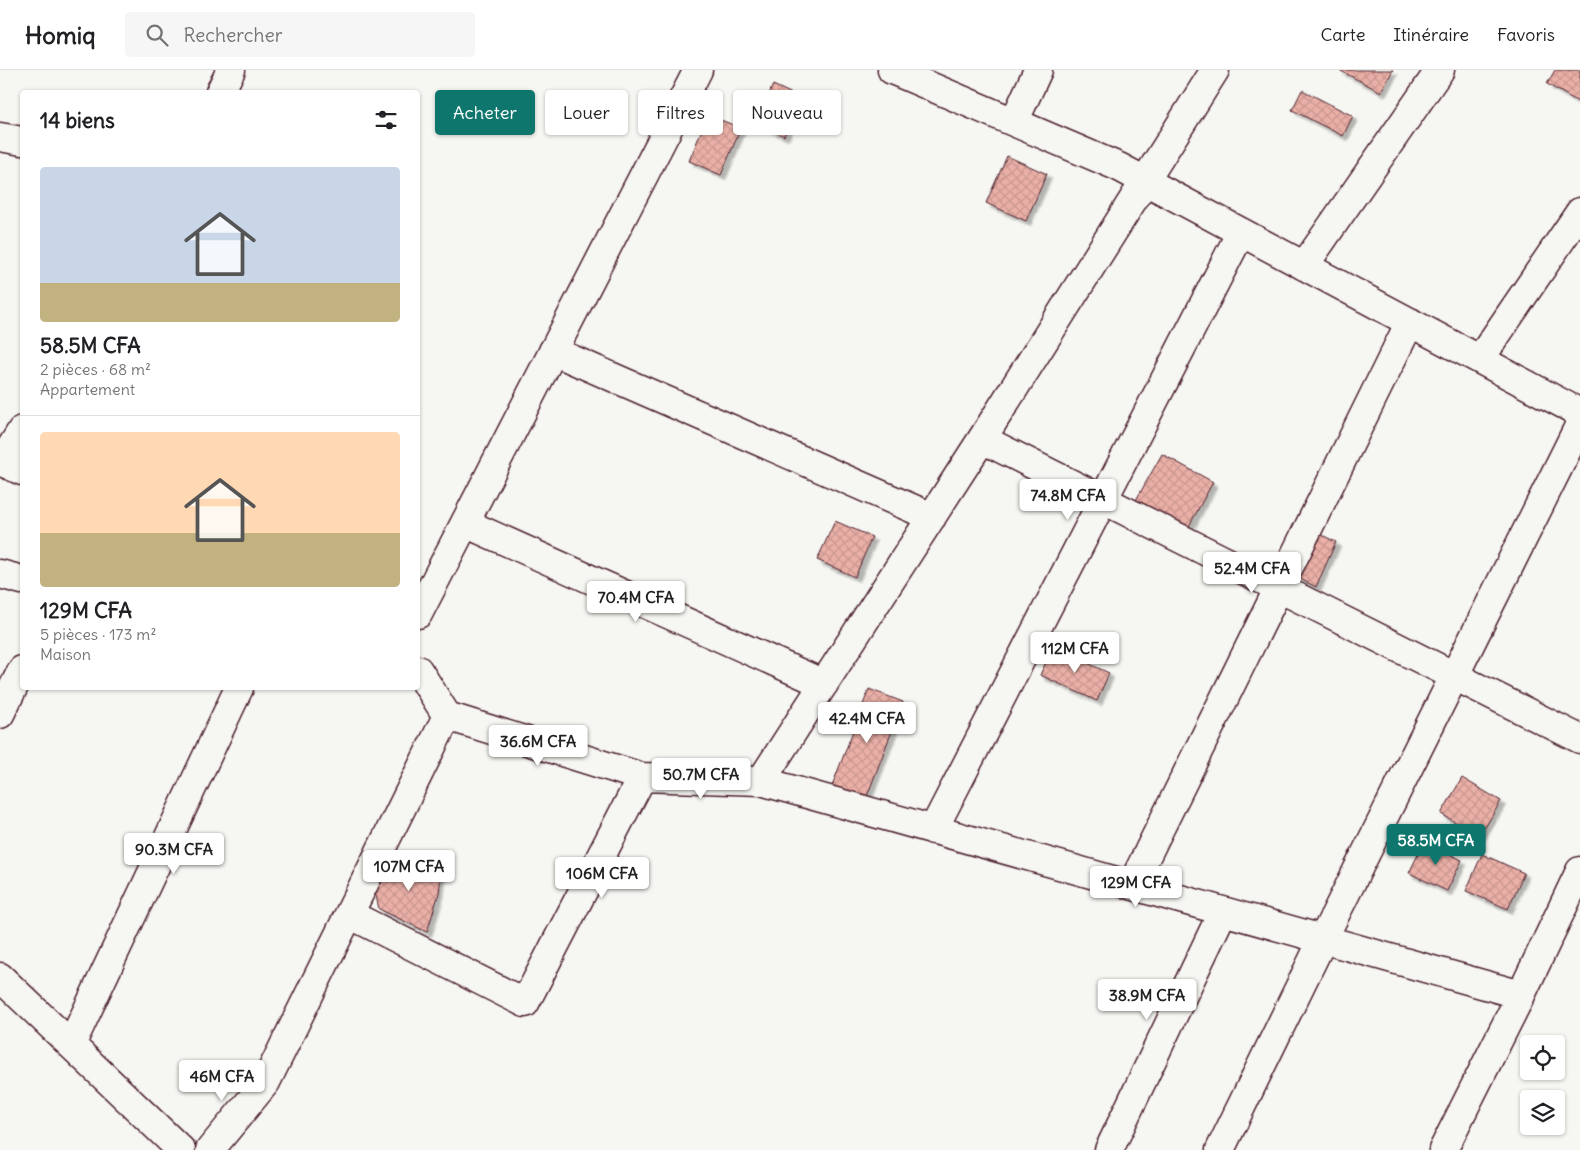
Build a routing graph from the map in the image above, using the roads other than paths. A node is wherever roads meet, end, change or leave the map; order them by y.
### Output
1 (231, 70) edge
2 (698, 70) edge
3 (892, 70) edge
4 (1038, 70) edge
5 (1215, 70) edge
6 (1440, 70) edge
7 (221, 90) edge
8 (1014, 122) junction
9 (0, 137) edge
10 (20, 141) edge
11 (1145, 181) junction
12 (1580, 212) edge
13 (1241, 232) junction
14 (1304, 266) junction
15 (1410, 322) junction
16 (553, 351) junction
17 (1480, 359) junction
18 (1580, 413) edge
19 (1580, 424) edge
20 (20, 433) edge
21 (982, 440) junction
22 (20, 470) edge
23 (1103, 500) junction
24 (932, 517) junction
25 (464, 523) junction
26 (0, 574) edge
27 (20, 579) edge
28 (1278, 588) junction
29 (420, 610) edge
30 (420, 673) edge
31 (20, 674) edge
32 (1454, 676) junction
33 (824, 684) junction
34 (239, 690) edge
35 (0, 713) edge
36 (447, 716) junction
37 (1580, 738) edge
38 (642, 777) junction
39 (761, 781) junction
40 (933, 830) junction
41 (1580, 871) edge
42 (1132, 885) junction
43 (1224, 911) junction
44 (349, 914) junction
45 (1323, 939) junction
46 (0, 977) edge
47 (1521, 995) junction
48 (71, 1045) junction
49 (181, 1150) edge
50 (210, 1150) edge
51 (1109, 1150) edge
52 (1220, 1150) edge
53 (1443, 1150) edge

1 - 7 street
2 - 16 street
3 - 8 street
4 - 8 street
5 - 11 street
6 - 14 street
8 - 11 street
9 - 10 street
11 - 13 street
11 - 21 street
12 - 17 street
13 - 14 street
13 - 23 street
14 - 15 street
15 - 17 street
15 - 28 street
16 - 24 street
16 - 25 street
17 - 18 street
19 - 32 street
20 - 22 street
21 - 23 street
21 - 24 street
23 - 28 street
23 - 40 street
24 - 33 street
25 - 29 street
25 - 33 street
26 - 27 street
28 - 32 street
28 - 42 street
30 - 36 street
31 - 35 street
32 - 37 street
32 - 45 street
33 - 39 street
34 - 48 street
36 - 38 street
36 - 44 street
38 - 39 street
38 - 44 street
39 - 40 street
40 - 42 street
41 - 47 street
42 - 43 street
43 - 45 street
43 - 51 street
44 - 50 street
45 - 47 street
45 - 52 street
46 - 48 street
47 - 53 street
48 - 49 street

